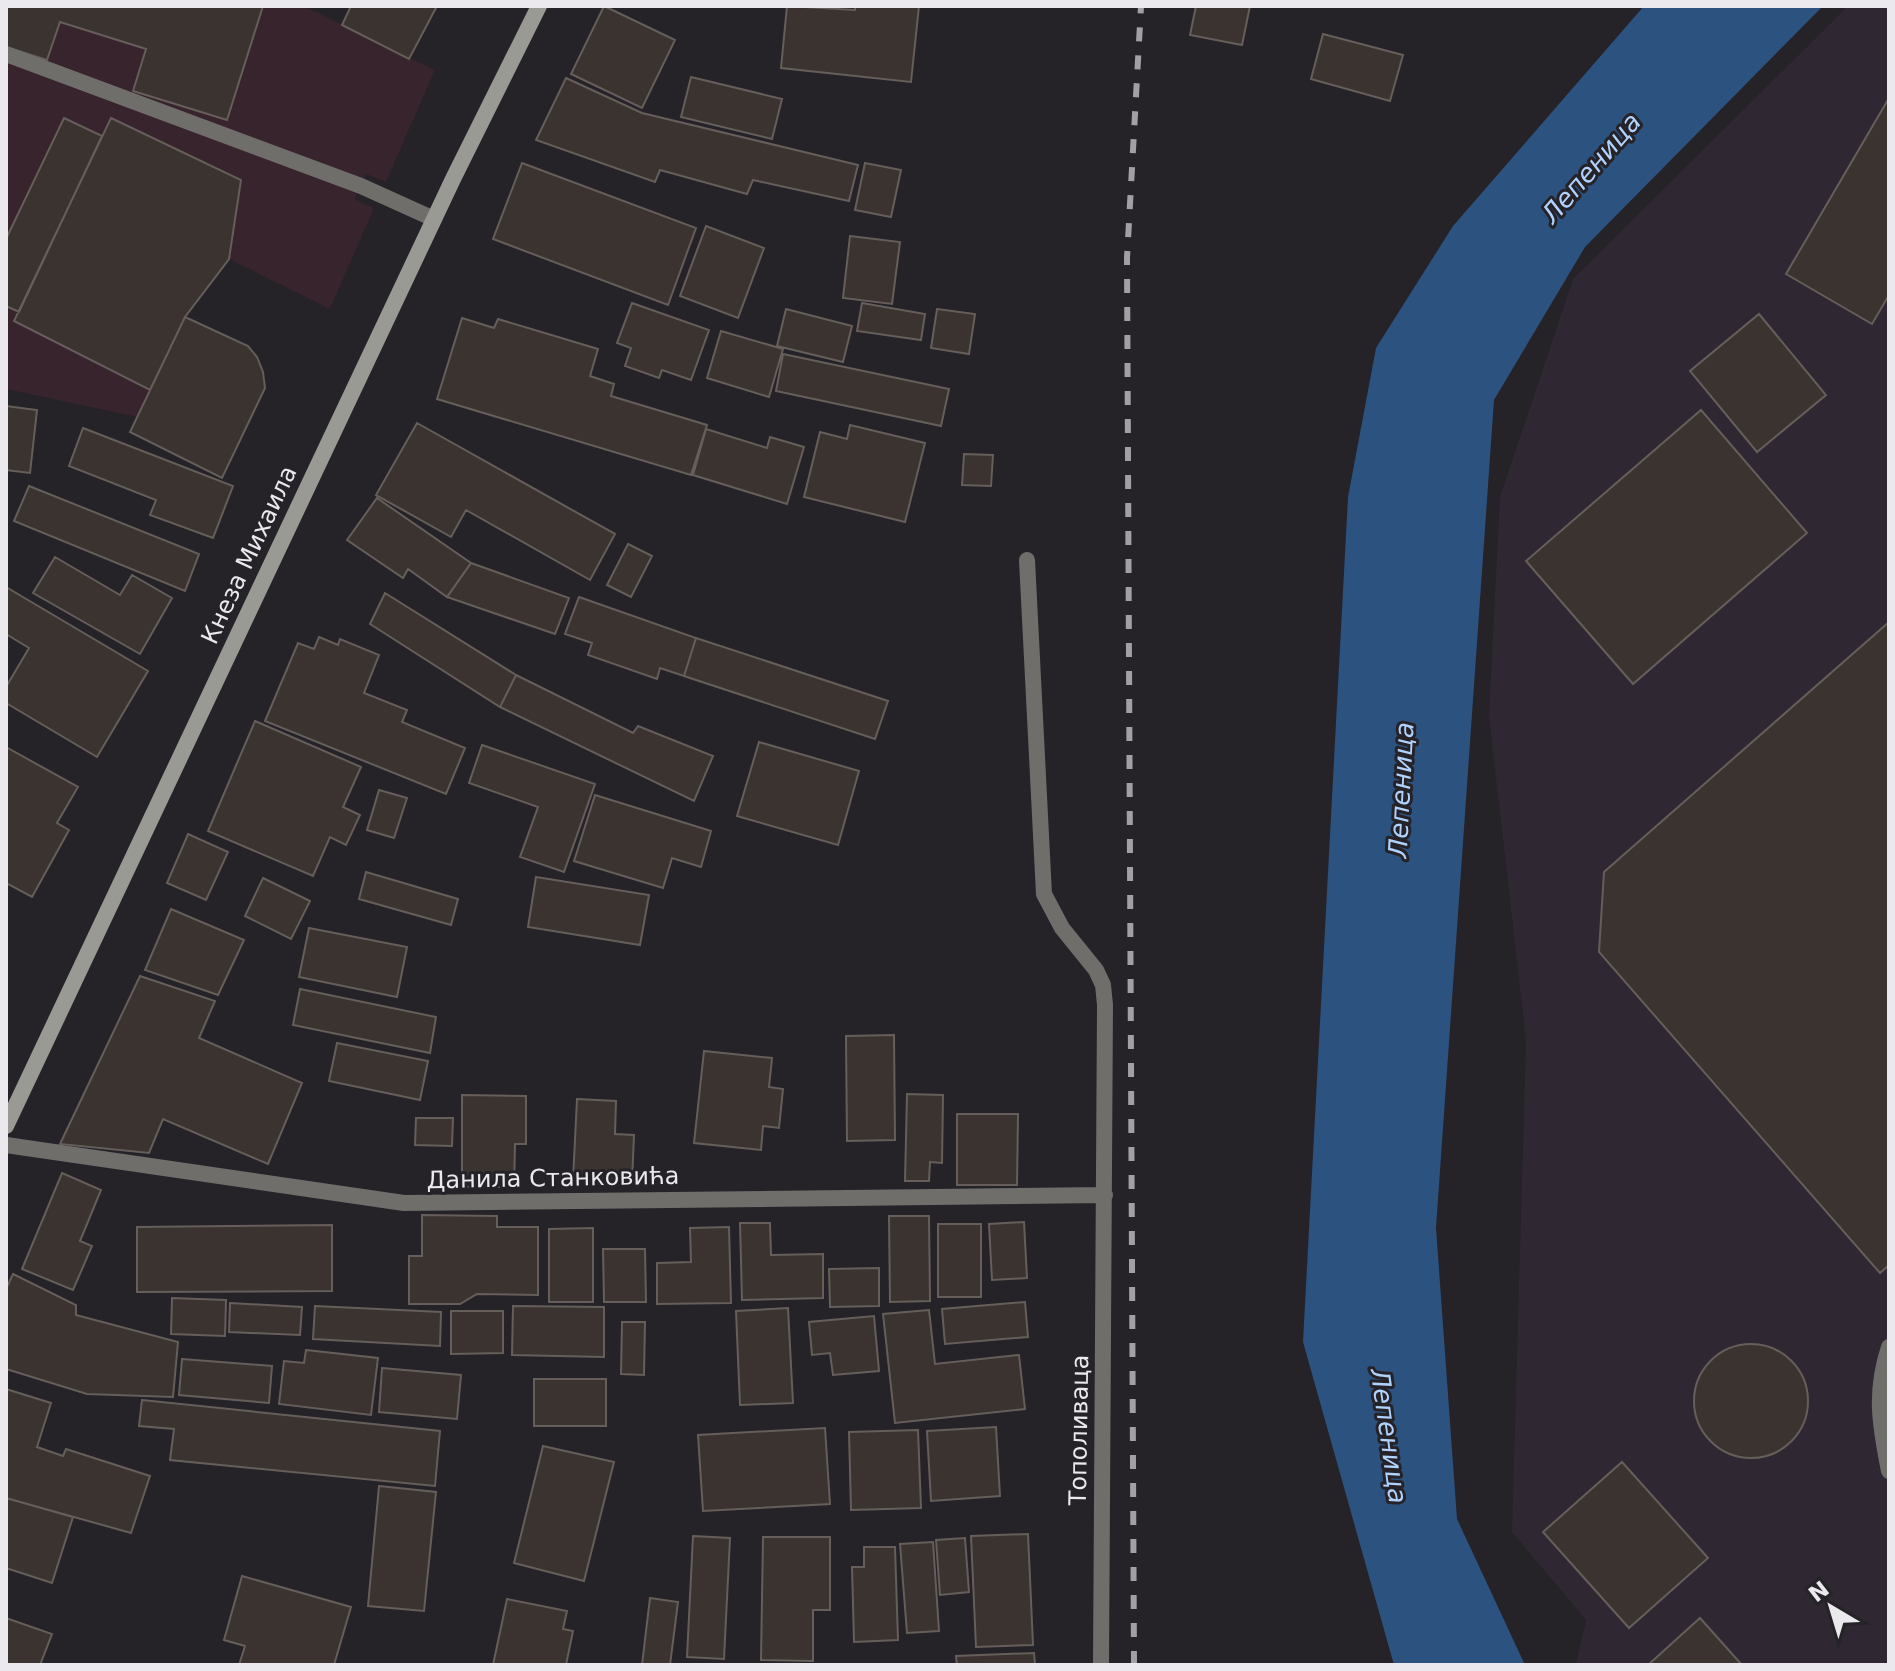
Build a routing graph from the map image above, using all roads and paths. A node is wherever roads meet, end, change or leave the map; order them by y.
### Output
1 (539, 6) edge
2 (6, 54) edge
3 (434, 219) junction
4 (1027, 560) dead end
5 (6, 1126) edge
6 (6, 1145) edge
7 (1105, 1195) junction
8 (1889, 1347) edge
9 (1889, 1471) edge
10 (1101, 1665) edge

1 - 3 main road, Кнеза Михаила
2 - 3 street
3 - 5 main road, Кнеза Михаила
4 - 7 street, Тополиваца
6 - 7 street, Данила Станковића
7 - 10 street, Тополиваца
8 - 9 street

